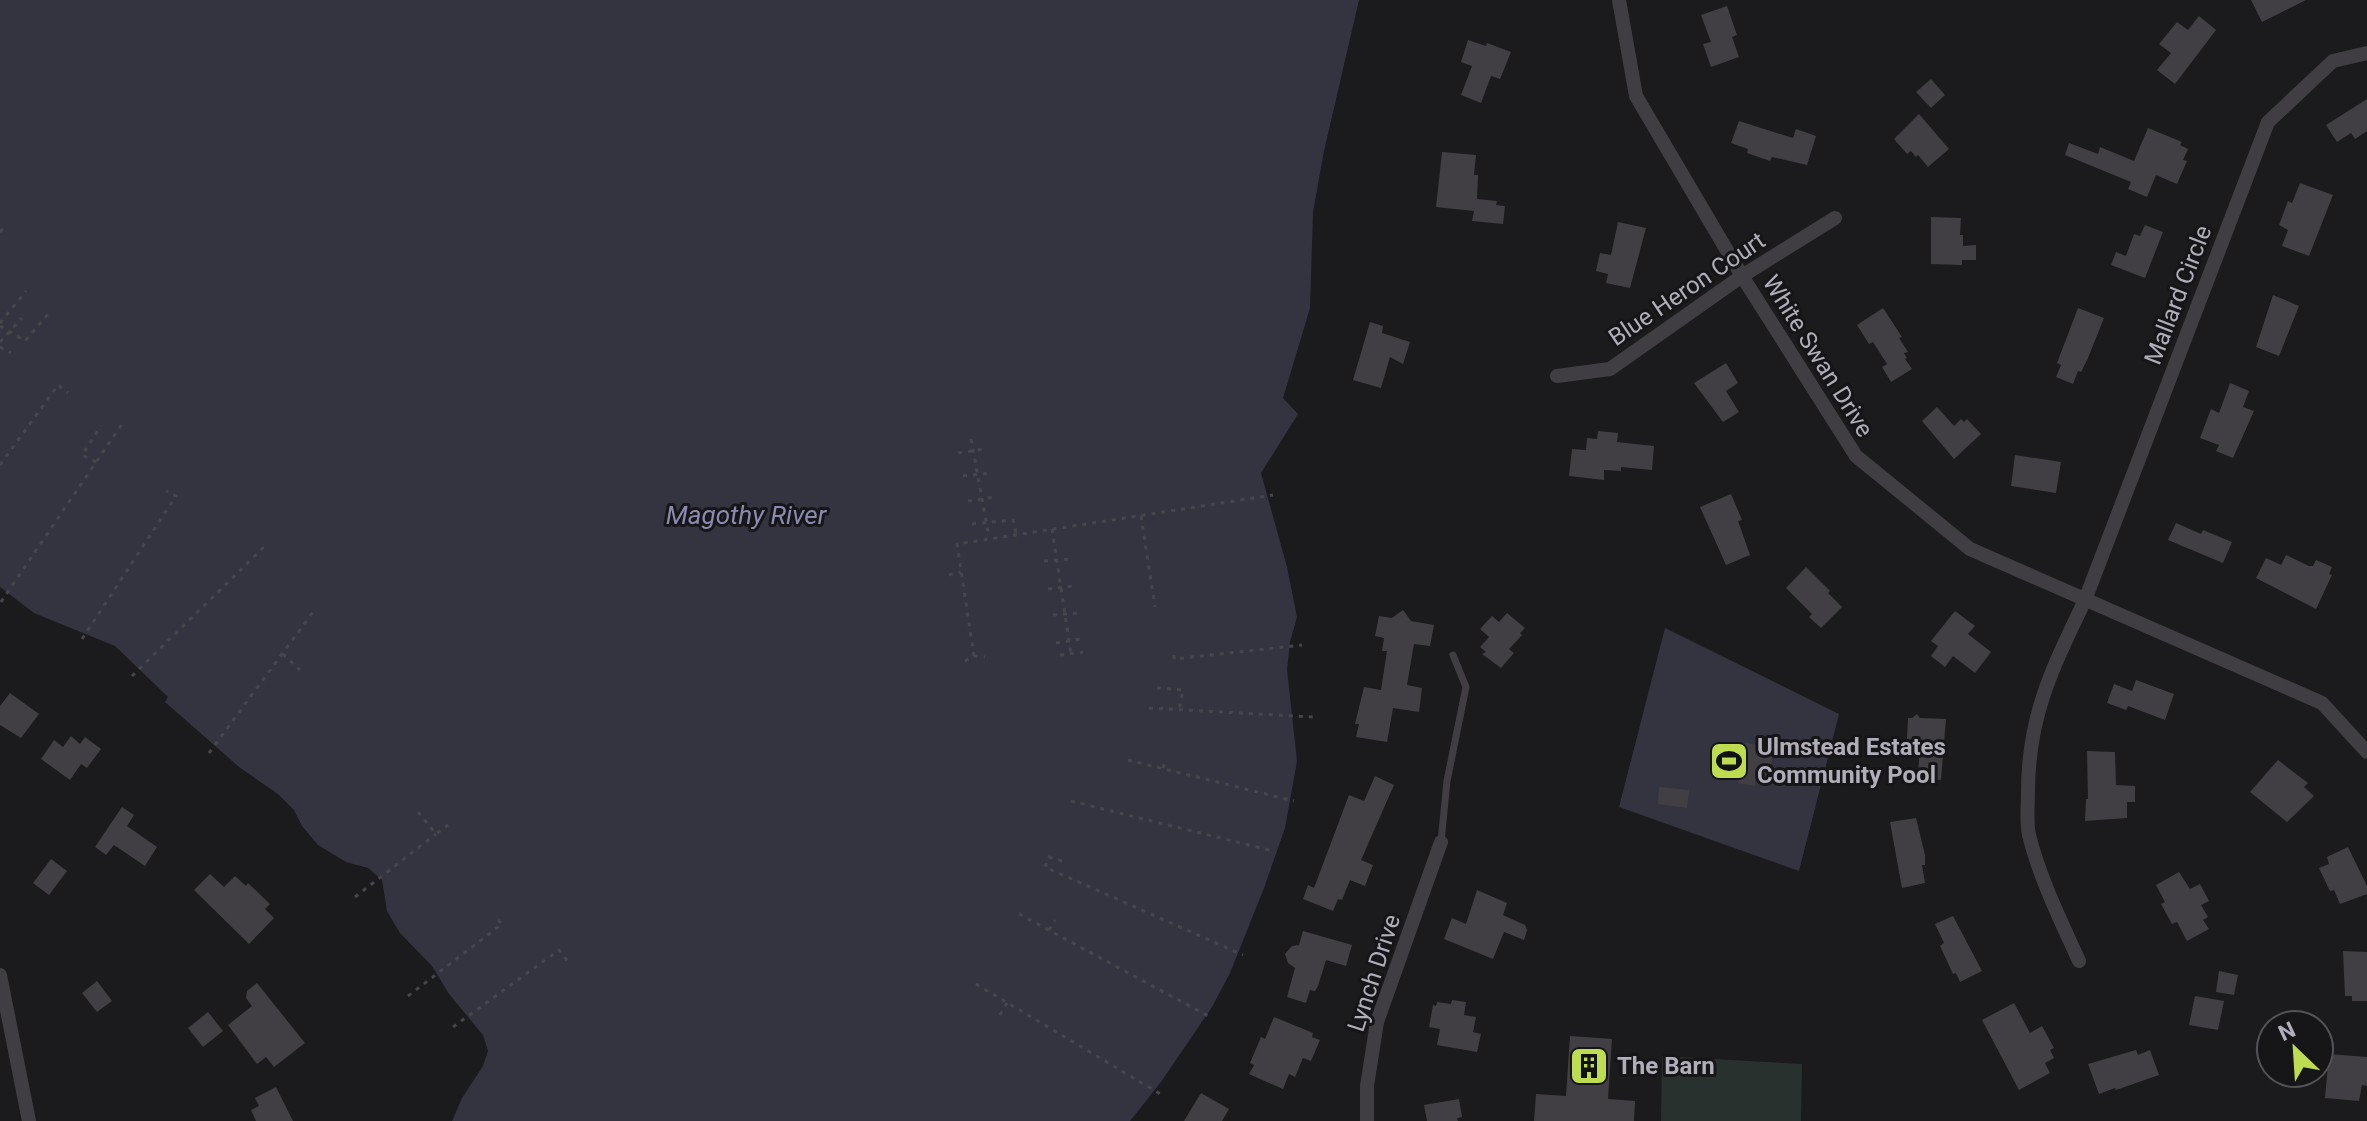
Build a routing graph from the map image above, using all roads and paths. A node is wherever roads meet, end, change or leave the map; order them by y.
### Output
1 (1619, 0) edge
2 (2367, 53) edge
3 (1835, 218) dead end
4 (4, 227) dead end
5 (0, 232) edge
6 (1742, 276) junction
7 (26, 291) dead end
8 (49, 313) dead end
9 (22, 318) dead end
10 (0, 324) edge
11 (0, 344) edge
12 (11, 353) dead end
13 (1557, 376) dead end
14 (68, 393) dead end
15 (124, 421) dead end
16 (101, 426) dead end
17 (971, 439) dead end
18 (984, 449) dead end
19 (973, 450) junction
20 (958, 453) dead end
21 (96, 462) junction
22 (0, 465) edge
23 (990, 473) dead end
24 (977, 475) junction
25 (963, 476) dead end
26 (166, 491) dead end
27 (1273, 495) dead end
28 (995, 497) dead end
29 (982, 500) junction
30 (968, 501) dead end
31 (1141, 515) junction
32 (986, 523) junction
33 (972, 524) dead end
34 (1052, 529) junction
35 (1016, 535) junction
36 (989, 539) junction
37 (267, 544) dead end
38 (1070, 559) dead end
39 (1044, 561) dead end
40 (961, 572) junction
41 (949, 575) dead end
42 (1073, 586) dead end
43 (1061, 587) junction
44 (1048, 589) dead end
45 (2085, 600) junction
46 (1, 602) edge
47 (1155, 607) dead end
48 (313, 612) dead end
49 (1078, 613) dead end
50 (1065, 614) junction
51 (1053, 615) dead end
52 (82, 639) dead end
53 (1081, 639) dead end
54 (1056, 643) dead end
55 (1302, 645) dead end
56 (1083, 652) dead end
57 (283, 654) junction
58 (1071, 654) junction
59 (1060, 655) dead end
60 (1174, 655) dead end
61 (1453, 655) dead end
62 (974, 656) junction
63 (985, 657) dead end
64 (965, 661) dead end
65 (300, 670) dead end
66 (132, 676) dead end
67 (1157, 688) dead end
68 (1149, 708) dead end
69 (1179, 710) junction
70 (1313, 717) dead end
71 (2367, 752) edge
72 (209, 753) dead end
73 (1166, 759) dead end
74 (1128, 760) dead end
75 (1163, 768) junction
76 (1071, 801) dead end
77 (1294, 801) dead end
78 (418, 812) dead end
79 (448, 825) dead end
80 (436, 834) junction
81 (1441, 842) joint
82 (1273, 851) dead end
83 (1062, 861) dead end
84 (355, 897) dead end
85 (1019, 914) dead end
86 (495, 917) dead end
87 (1055, 920) dead end
88 (1049, 930) junction
89 (1243, 955) dead end
90 (2079, 961) dead end
91 (568, 962) dead end
92 (0, 975) edge
93 (976, 984) dead end
94 (408, 996) dead end
95 (1007, 1003) junction
96 (1000, 1015) dead end
97 (1210, 1017) dead end
98 (453, 1027) dead end
99 (1162, 1095) dead end
100 (29, 1121) edge
101 (1367, 1121) edge

1 - 6 street, White Swan Drive
2 - 45 street, Mallard Circle
3 - 6 street, Blue Heron Court
4 - 5 path
6 - 13 street, Blue Heron Court
6 - 45 street, White Swan Drive
7 - 10 path
8 - 10 path
9 - 11 path
11 - 12 path
14 - 22 path
15 - 21 path
16 - 21 path
17 - 19 path
18 - 19 path
19 - 20 path
19 - 24 path
21 - 46 path
23 - 24 path
24 - 25 path
24 - 29 path
26 - 52 path
27 - 31 path
28 - 29 path
29 - 30 path
29 - 32 path
31 - 34 path
31 - 47 path
32 - 33 path
32 - 35 path
32 - 36 path
34 - 35 path
34 - 43 path
35 - 36 path
36 - 40 path
37 - 66 path
38 - 39 path
40 - 41 path
40 - 62 path
42 - 43 path
43 - 44 path
43 - 50 path
45 - 71 street, White Swan Drive
45 - 90 street, Mallard Circle
48 - 57 path
49 - 50 path
50 - 51 path
50 - 58 path
53 - 54 path
55 - 60 path
56 - 58 path
57 - 65 path
57 - 72 path
58 - 59 path
61 - 81 lane
62 - 63 path
62 - 64 path
67 - 69 path
68 - 69 path
69 - 70 path
73 - 75 path
74 - 75 path
75 - 77 path
76 - 82 path
78 - 80 path
79 - 80 path
80 - 84 path
81 - 101 street, Lynch Drive
83 - 89 path
85 - 88 path
86 - 94 path
87 - 88 path
88 - 97 path
91 - 98 path
92 - 100 street
93 - 95 path
95 - 96 path
95 - 99 path

